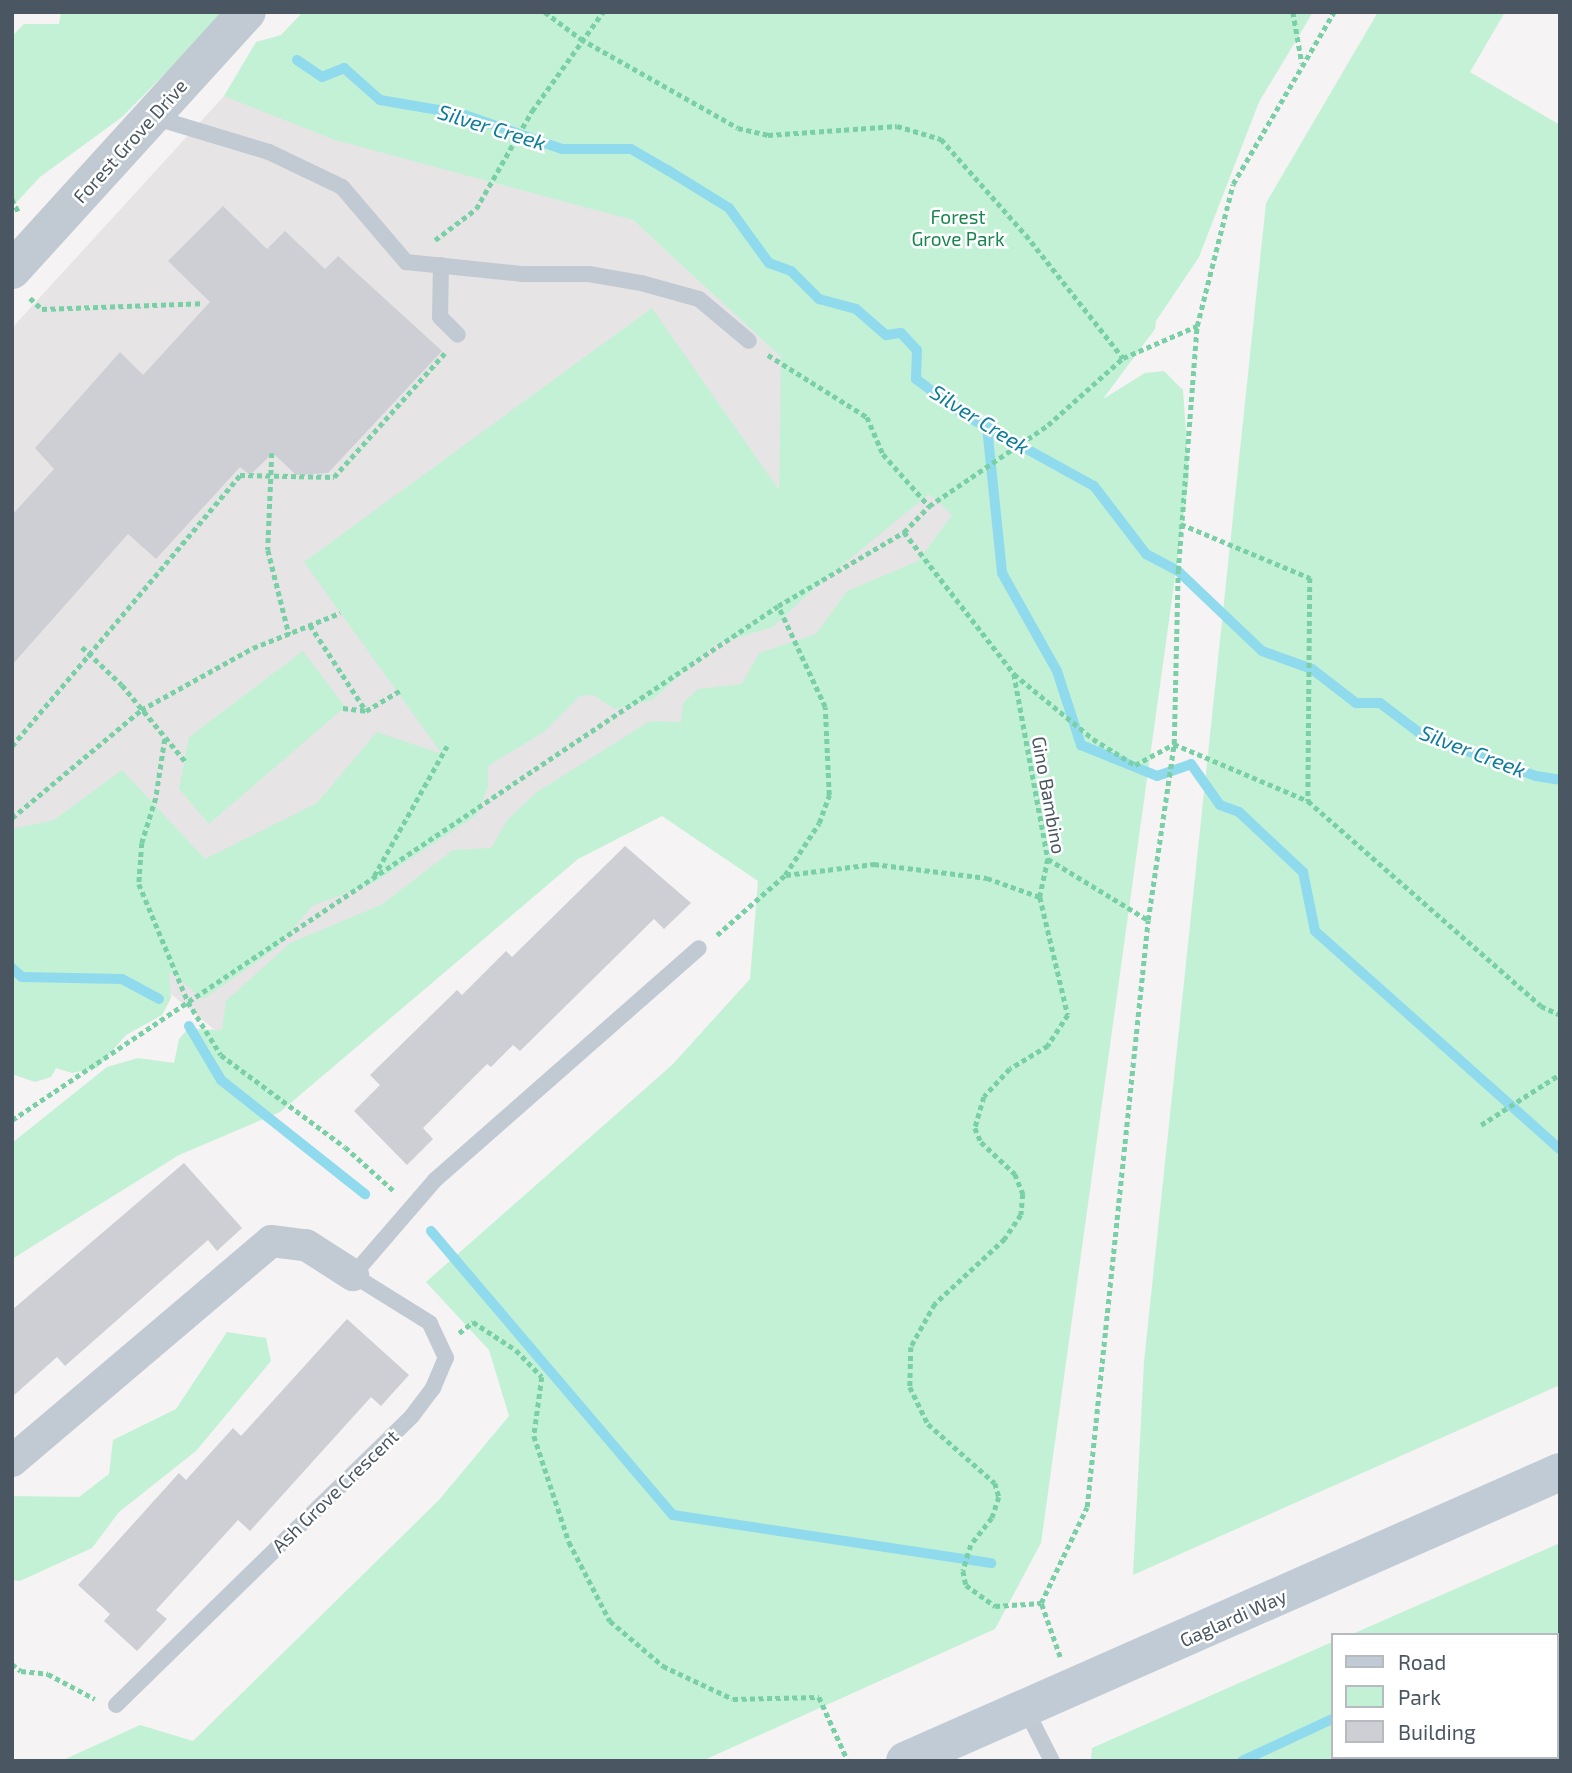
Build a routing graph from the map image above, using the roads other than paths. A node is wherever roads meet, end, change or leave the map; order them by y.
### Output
1 (247, 12) edge
2 (153, 117) junction
3 (441, 265) junction
4 (21, 284) edge
5 (458, 335) road end
6 (749, 341) road end
7 (699, 948) dead end
8 (353, 1275) junction
9 (12, 1461) edge
10 (1560, 1472) edge
11 (117, 1705) road end
12 (1026, 1710) junction
13 (905, 1761) edge
14 (1052, 1761) edge

1 - 2 street, Forest Grove Drive
2 - 3 lane
2 - 4 street, Forest Grove Drive
3 - 5 lane
3 - 6 lane
7 - 8 lane
8 - 9 street
8 - 11 lane, Ash Grove Crescent
10 - 12 main road, Gaglardi Way
12 - 13 main road, Gaglardi Way
12 - 14 lane

